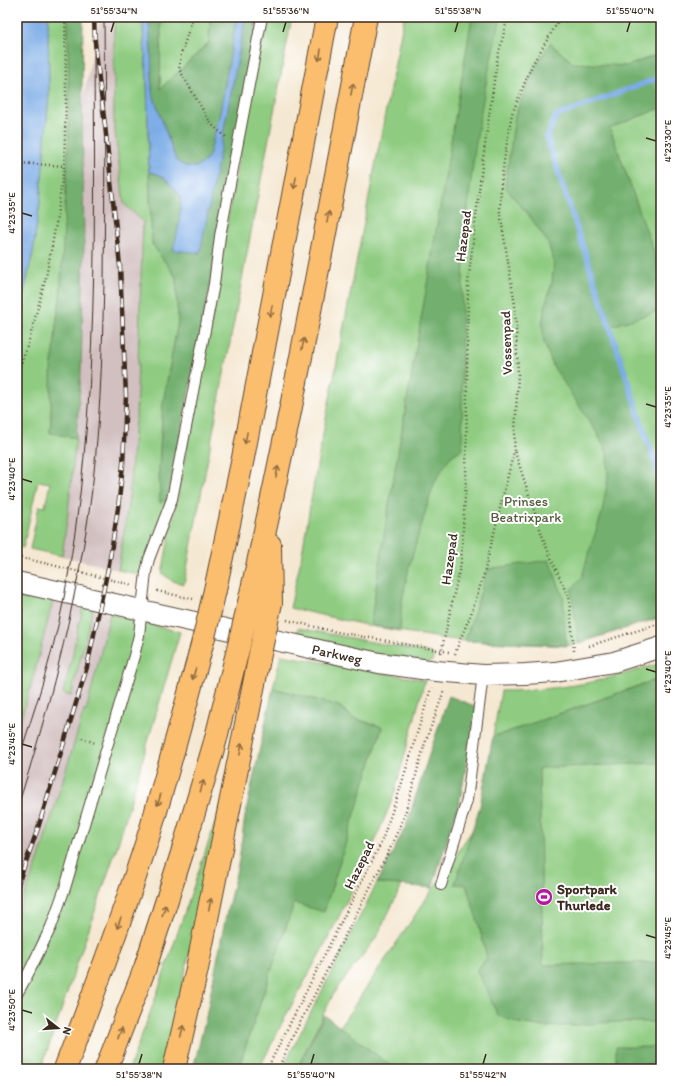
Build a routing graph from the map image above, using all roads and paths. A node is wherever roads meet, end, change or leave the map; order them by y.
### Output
1 (65, 17) edge
2 (193, 17) edge
3 (262, 17) edge
4 (327, 17) edge
5 (366, 17) edge
6 (508, 17) edge
7 (561, 17) edge
8 (228, 139) dead end
9 (17, 163) edge
10 (64, 166) junction
11 (17, 374) edge
12 (514, 451) junction
13 (270, 510) junction
14 (17, 557) edge
15 (17, 582) edge
16 (144, 588) junction
17 (206, 595) junction
18 (142, 610) junction
19 (275, 611) junction
20 (661, 623) edge
21 (585, 647) dead end
22 (661, 647) edge
23 (578, 649) dead end
24 (442, 650) junction
25 (455, 653) junction
26 (577, 653) dead end
27 (462, 654) dead end
28 (575, 657) dead end
29 (444, 672) junction
30 (484, 675) junction
31 (82, 738) dead end
32 (89, 741) dead end
33 (442, 885) dead end
34 (17, 994) edge
35 (65, 1069) edge
36 (106, 1069) edge
37 (174, 1069) edge
38 (268, 1069) edge
39 (278, 1069) edge

1 - 10 path
2 - 8 path
3 - 16 lane
4 -> 17 highway
13 -> 5 highway
6 - 24 path, Hazepad
7 - 12 path, Vossenpad
9 - 10 path
10 - 11 path
12 - 25 path, Vossenpad
12 - 28 path
13 - 19 highway
36 -> 13 highway, bridge
14 - 16 path
15 - 18 street, Parkweg
16 - 17 path
16 - 18 lane
17 -> 35 highway, bridge
18 - 29 street, Parkweg
18 - 34 lane
19 - 24 path, Parkweg
37 -> 19 highway, bridge
20 - 21 path
22 - 30 street, Parkweg
23 - 26 path
24 - 25 path, Parkweg
24 - 29 path, Hazepad
25 - 27 path, Parkweg
25 - 29 path, Vossenpad
29 - 30 street, Parkweg
29 - 38 path, Hazepad
29 - 39 path
30 - 33 lane
31 - 32 path

